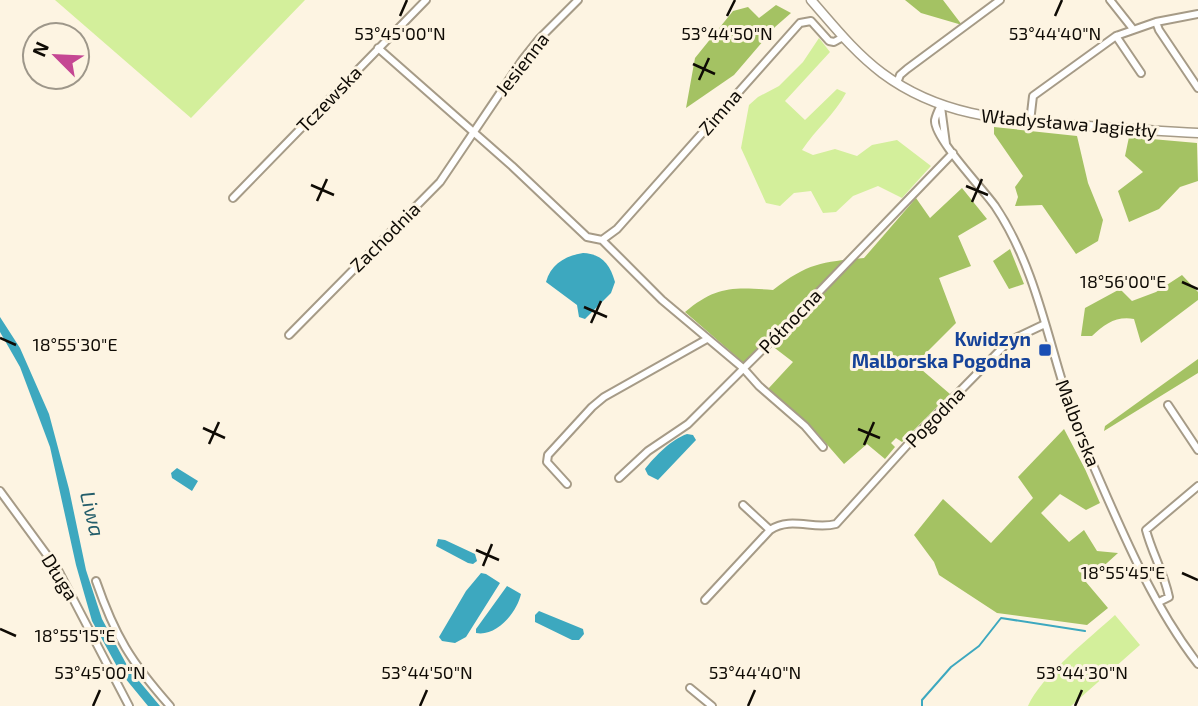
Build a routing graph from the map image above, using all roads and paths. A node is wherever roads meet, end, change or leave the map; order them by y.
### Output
1 (426, 0) edge
2 (578, 0) edge
3 (811, 0) edge
4 (1000, 0) edge
5 (1110, 0) edge
6 (1198, 14) edge
7 (1156, 22) junction
8 (1133, 29) junction
9 (1115, 36) junction
10 (843, 37) junction
11 (378, 48) junction
12 (1141, 73) dead end
13 (897, 83) junction
14 (1198, 88) edge
15 (941, 105) junction
16 (956, 110) junction
17 (943, 121) junction
18 (1030, 122) junction
19 (473, 132) junction
20 (1198, 133) edge
21 (946, 144) junction
22 (953, 153) junction
23 (233, 198) dead end
24 (602, 240) junction
25 (1045, 324) junction
26 (289, 335) dead end
27 (707, 340) junction
28 (743, 368) junction
29 (1168, 405) dead end
30 (823, 447) dead end
31 (1198, 450) edge
32 (618, 478) dead end
33 (567, 484) dead end
34 (1198, 486) edge
35 (0, 491) edge
36 (744, 505) dead end
37 (770, 530) junction
38 (96, 581) dead end
39 (705, 600) dead end
40 (1159, 602) junction
41 (1198, 664) edge
42 (690, 688) dead end
43 (128, 706) edge
44 (170, 706) edge
45 (712, 706) edge

1 - 11 street, Tczewska
2 - 19 street, Jesienna
3 - 10 main road
4 - 13 street
5 - 8 street
6 - 7 street
7 - 8 street
7 - 14 street
8 - 9 street
9 - 12 street
9 - 18 street
10 - 13 main road
10 - 24 street, Zimna
11 - 19 street
11 - 23 street, Tczewska
13 - 15 main road
15 - 16 main road, Władysława Jagiełły
15 - 17 street
15 - 21 street, Malborska
16 - 17 street
16 - 18 main road, Władysława Jagiełły
17 - 21 street
18 - 20 main road, Władysława Jagiełły
19 - 24 street
19 - 26 street, Zachodnia
21 - 22 street, Malborska
22 - 25 street, Malborska
22 - 28 street, Północna
24 - 27 street
25 - 37 street, Pogodna
25 - 40 street, Malborska
27 - 28 street
27 - 33 street
28 - 30 street
28 - 32 street, Północna
29 - 31 street
34 - 40 street
35 - 43 street, Długa
36 - 37 street
37 - 39 street
38 - 44 street
40 - 41 street, Malborska
42 - 45 street

